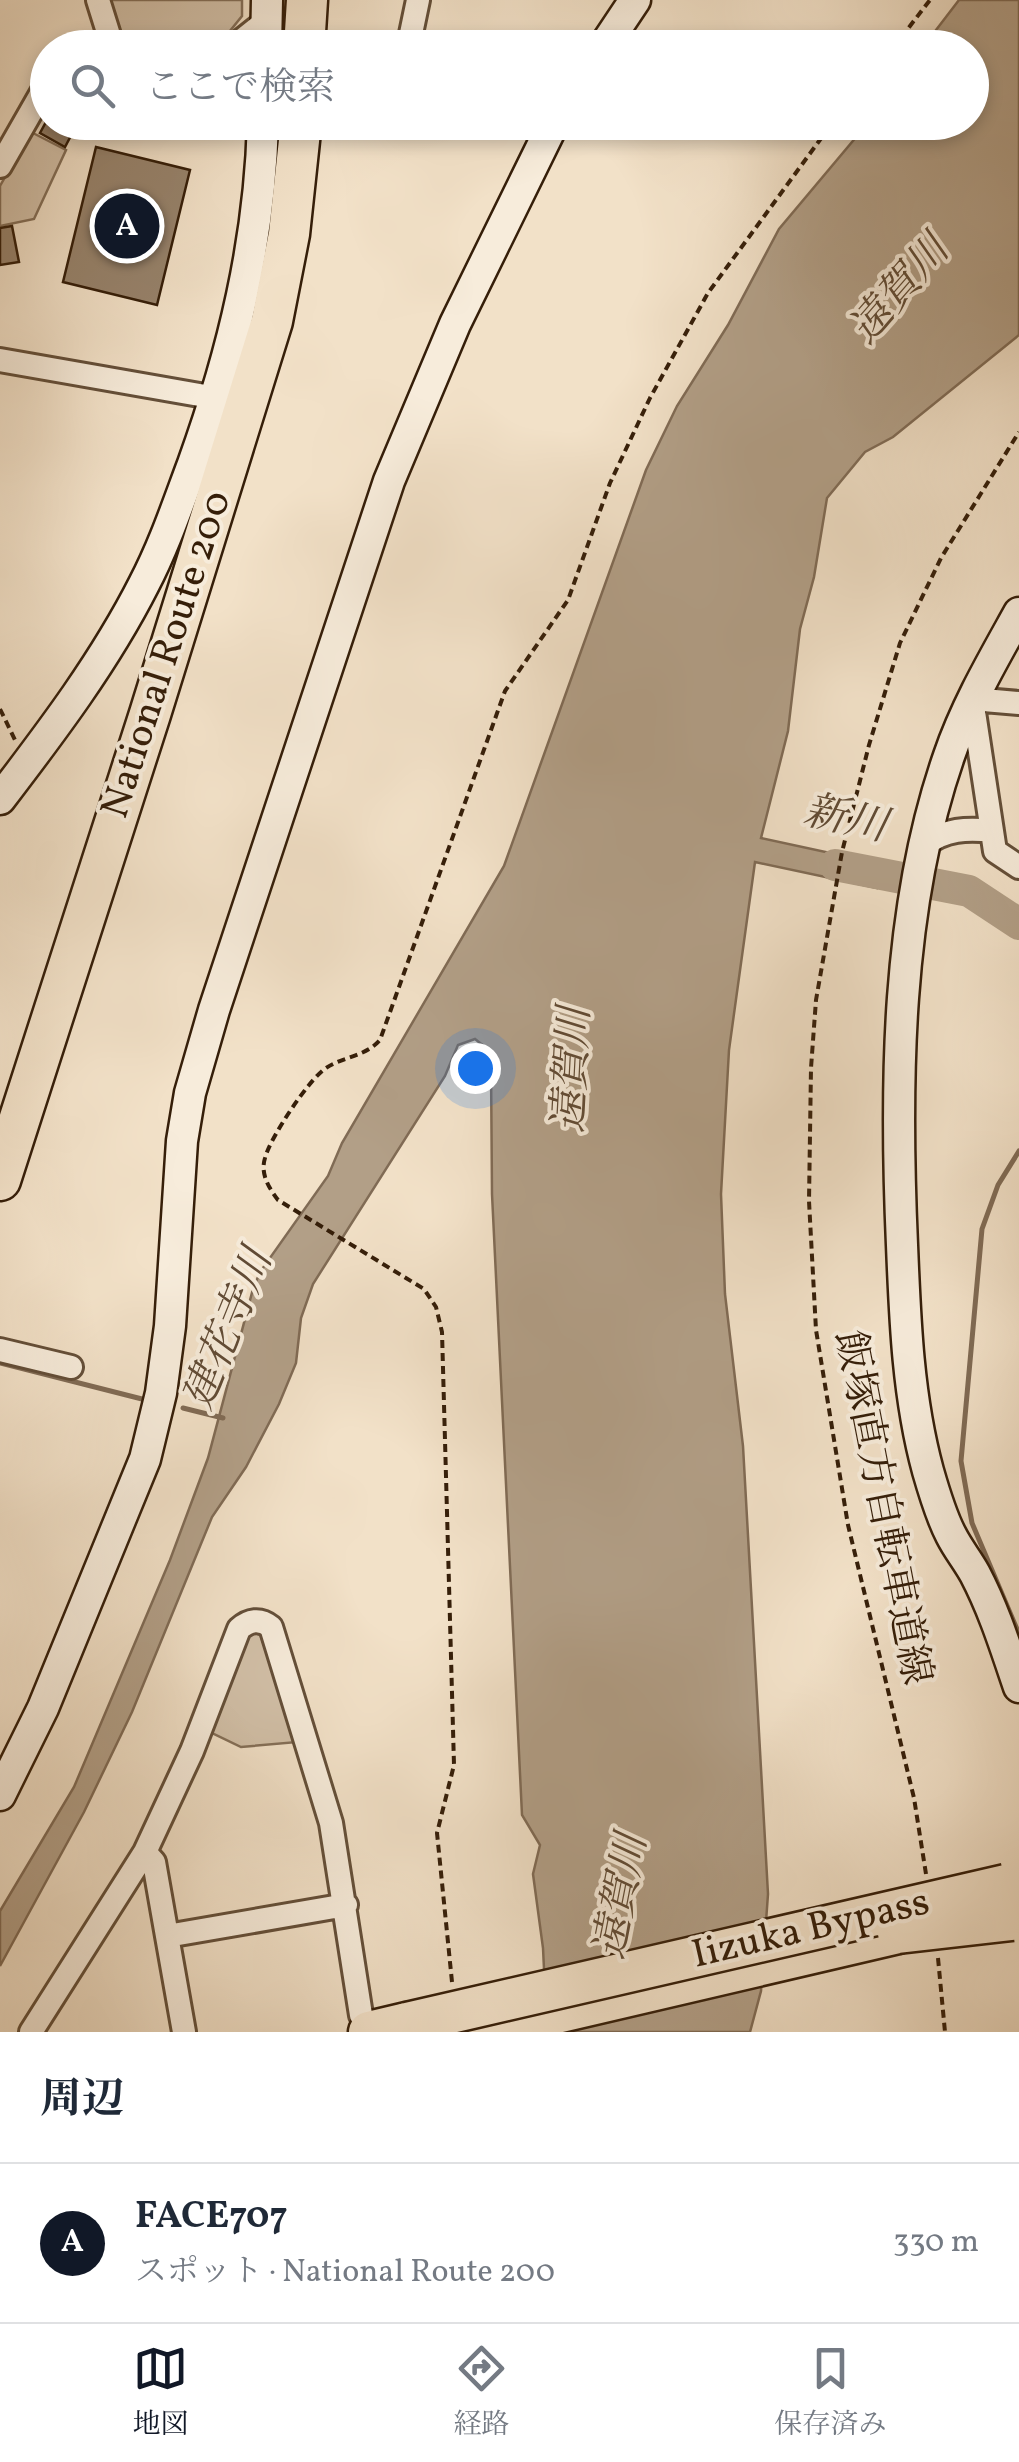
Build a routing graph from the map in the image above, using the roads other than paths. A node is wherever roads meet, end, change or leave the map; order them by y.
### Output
1 (98, 0) edge
2 (307, 0) edge
3 (418, 0) edge
4 (635, 0) edge
5 (107, 30) edge
6 (305, 30) edge
7 (412, 30) edge
8 (615, 30) edge
9 (30, 114) edge
10 (263, 140) edge
11 (299, 140) edge
12 (545, 140) edge
13 (0, 166) edge
14 (0, 360) edge
15 (232, 401) junction
16 (150, 571) junction
17 (190, 584) junction
18 (1019, 613) edge
19 (972, 699) junction
20 (1019, 703) edge
21 (0, 799) edge
22 (992, 831) junction
23 (925, 845) junction
24 (1019, 868) edge
25 (1, 1173) edge
26 (0, 1350) edge
27 (71, 1368) dead end
28 (1019, 1687) edge
29 (0, 1795) edge
30 (145, 1852) junction
31 (1013, 1895) edge
32 (346, 1905) junction
33 (908, 1912) junction
34 (167, 1936) junction
35 (379, 2024) edge
36 (31, 2032) edge
37 (184, 2032) edge
38 (475, 2032) edge

1 - 5 street
2 - 6 highway
3 - 7 street
4 - 8 street
9 - 13 street
10 - 15 street
11 - 15 highway, National Route 200
12 - 29 street
14 - 15 street
15 - 16 street
15 - 17 highway, National Route 200
16 - 17 street
16 - 21 street
17 - 25 highway, National Route 200
18 - 19 street
19 - 20 street
19 - 22 street
19 - 23 street
22 - 23 street
22 - 24 street
23 - 28 street
26 - 27 street
30 - 32 street
30 - 34 street
30 - 36 street
31 - 33 highway, bridge
32 - 34 street
32 - 35 street
33 - 35 highway, Iizuka Bypass, bridge
33 - 38 highway, Iizuka Bypass
34 - 37 street

